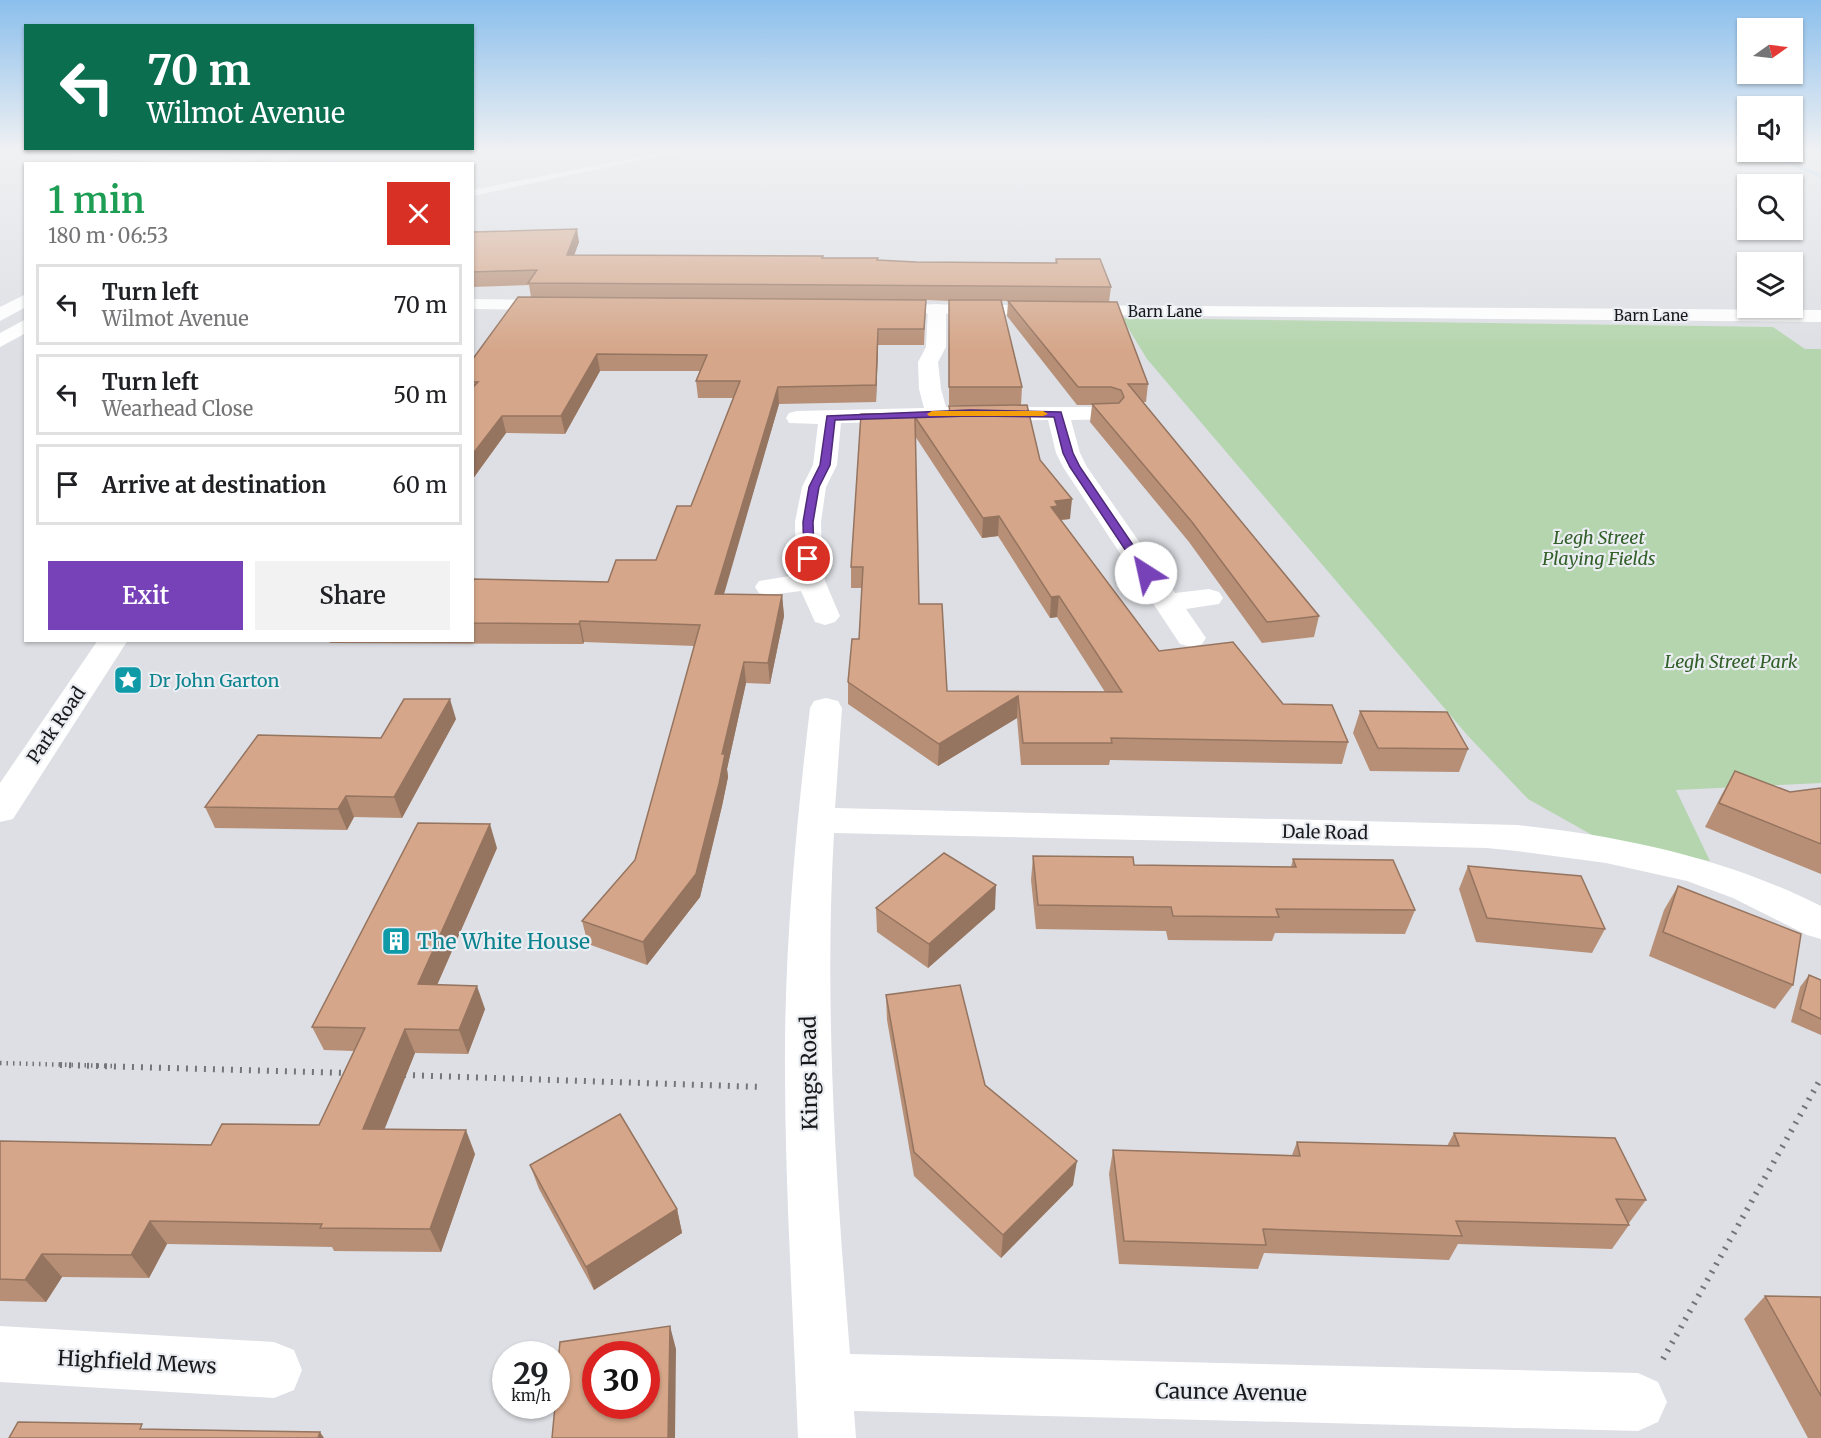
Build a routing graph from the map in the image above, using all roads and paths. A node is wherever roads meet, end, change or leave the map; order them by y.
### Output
1 (24, 299) edge
2 (474, 304) edge
3 (580, 305) edge
4 (865, 309) edge
5 (937, 309) junction
6 (0, 315) edge
7 (1821, 316) edge
8 (24, 326) edge
9 (0, 341) edge
10 (937, 414) junction
11 (1058, 414) junction
12 (1109, 414) edge
13 (797, 418) dead end
14 (830, 418) junction
15 (811, 581) junction
16 (769, 587) dead end
17 (1209, 598) dead end
18 (1167, 603) junction
19 (825, 616) dead end
20 (1191, 638) dead end
21 (112, 642) edge
22 (826, 708) dead end
23 (0, 810) edge
24 (815, 820) junction
25 (1821, 924) edge
26 (0, 1063) edge
27 (351, 1073) edge
28 (397, 1075) edge
29 (1821, 1078) edge
30 (808, 1089) junction
31 (0, 1354) edge
32 (274, 1370) dead end
33 (824, 1382) junction
34 (1638, 1402) joint
35 (827, 1438) edge

1 - 6 main road
2 - 3 main road
4 - 5 main road, Barn Lane
5 - 7 main road, Barn Lane
5 - 10 main road
8 - 9 main road
10 - 11 main road
10 - 14 main road
11 - 12 main road
11 - 18 main road
13 - 14 main road
14 - 15 main road
15 - 16 main road
15 - 19 main road
17 - 18 main road
18 - 20 main road
21 - 23 main road, Park Road
22 - 24 main road, Kings Road
24 - 25 main road, Dale Road
24 - 30 main road, Kings Road
26 - 27 path
28 - 30 path
29 - 34 path
30 - 33 main road, Kings Road
31 - 32 main road, Highfield Mews
33 - 34 main road, Caunce Avenue
33 - 35 main road, Kings Road

